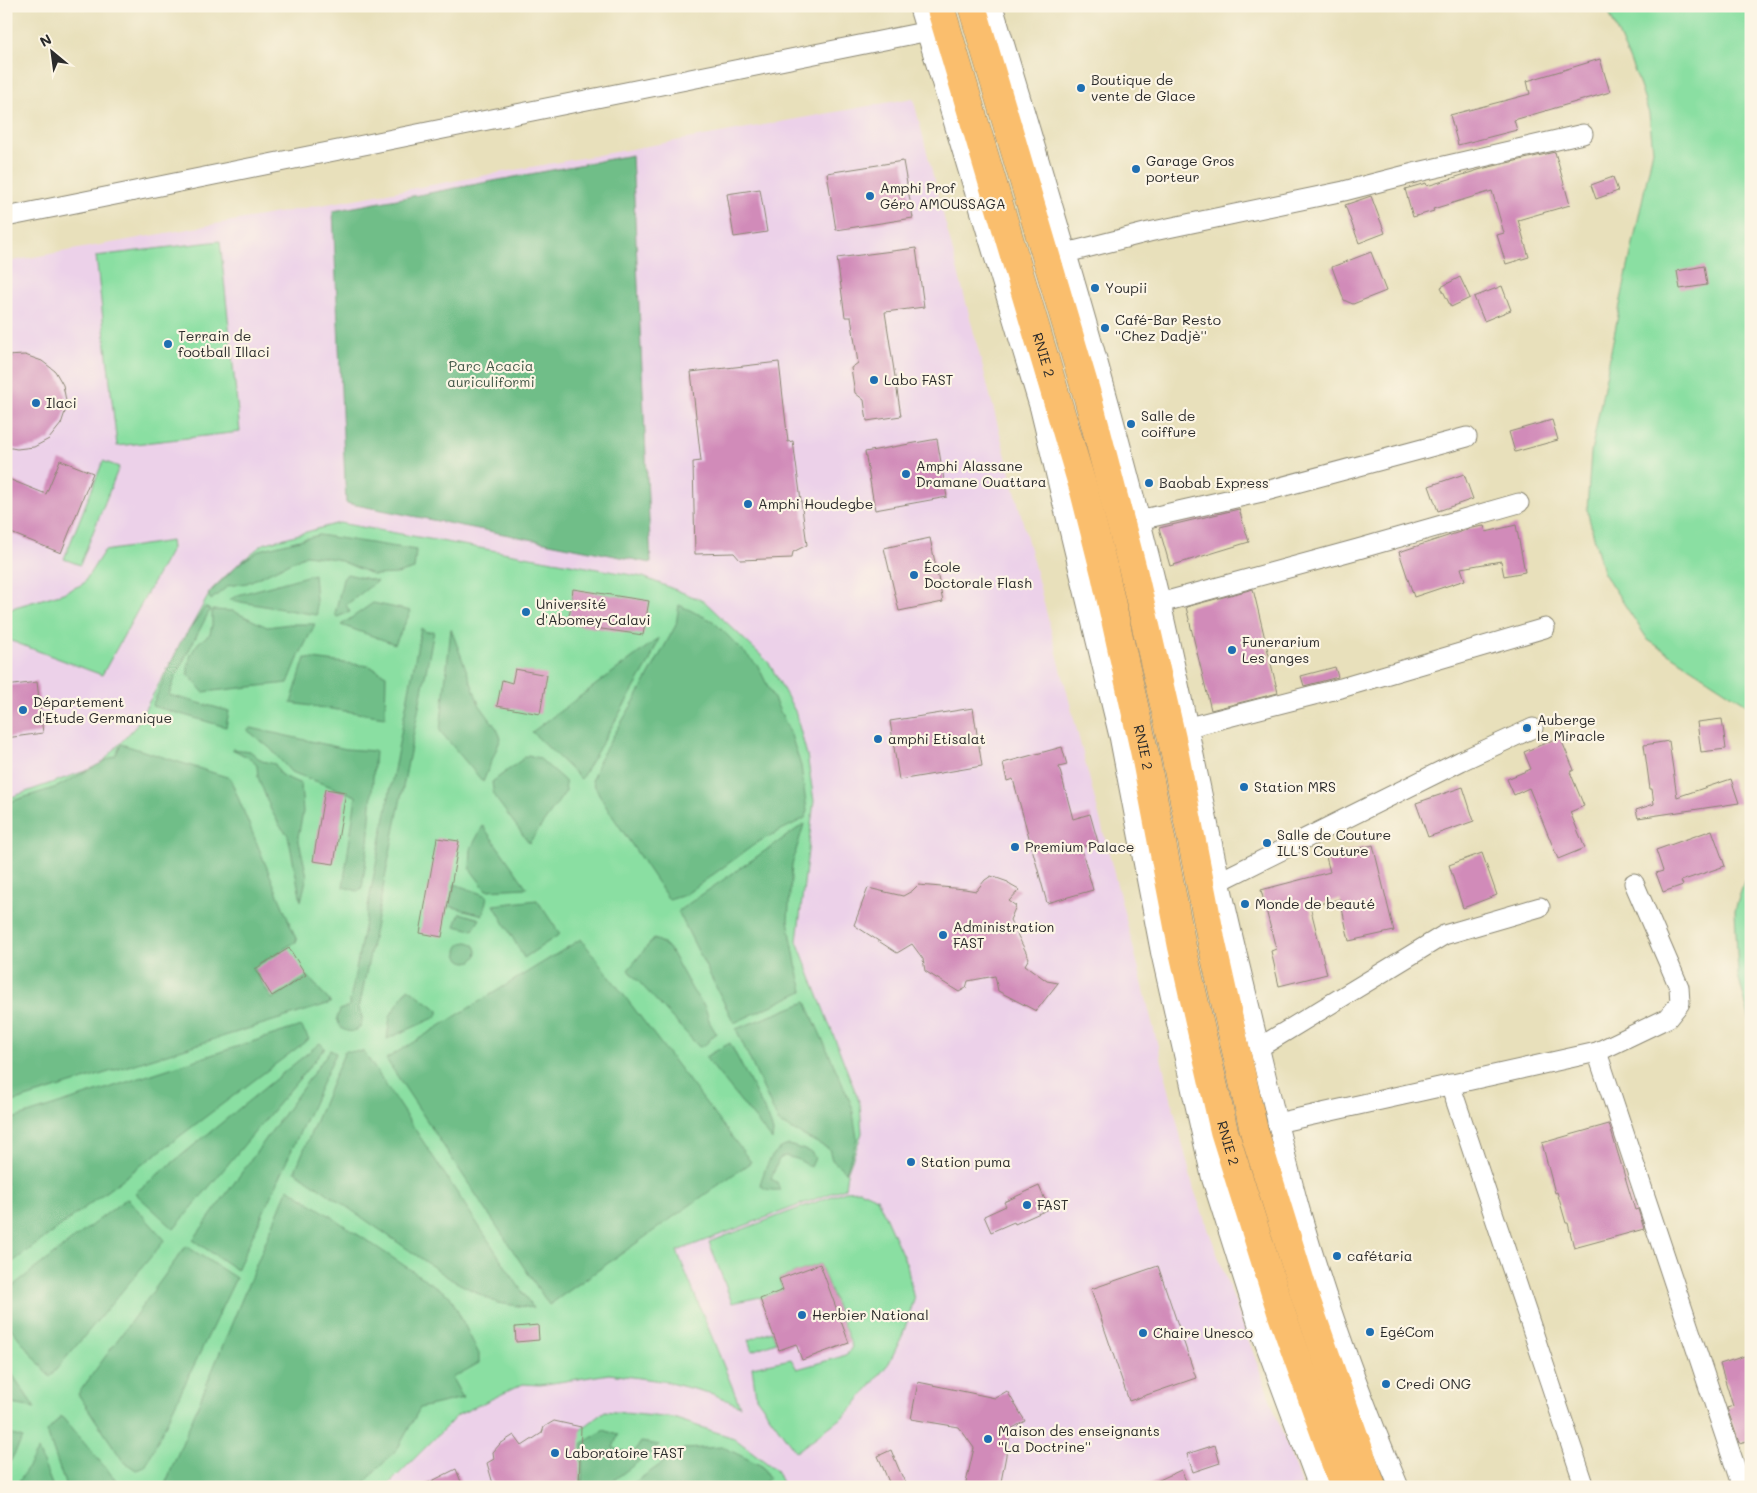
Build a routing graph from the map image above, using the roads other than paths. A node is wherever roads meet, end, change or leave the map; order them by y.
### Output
1 (922, 6) edge
2 (940, 6) edge
3 (972, 6) edge
4 (992, 6) edge
5 (929, 31) junction
6 (1583, 134) dead end
7 (6, 217) edge
8 (1066, 253) junction
9 (1467, 437) dead end
10 (1520, 503) dead end
11 (1139, 520) junction
12 (1160, 603) junction
13 (1545, 628) dead end
14 (1189, 727) junction
15 (1533, 728) dead end
16 (1220, 881) junction
17 (1634, 883) dead end
18 (1540, 907) dead end
19 (1260, 1047) junction
20 (1597, 1052) junction
21 (1450, 1084) junction
22 (1277, 1123) junction
23 (1321, 1487) edge
24 (1344, 1487) edge
25 (1372, 1487) edge
26 (1399, 1487) edge
27 (1584, 1487) edge
28 (1742, 1487) edge

1 - 5 street
2 - 24 highway, RNIE 2 / RNIE 2
3 - 25 highway, RNIE 2 / RNIE 2
4 - 8 street
5 - 7 street
5 - 23 street
6 - 8 street
8 - 11 street
9 - 11 street
10 - 12 street
11 - 12 street
12 - 14 street
13 - 14 street
14 - 16 street
15 - 16 street
16 - 19 street
17 - 20 street
18 - 19 street
19 - 22 street
20 - 21 street
20 - 28 street
21 - 22 street
21 - 27 street
22 - 26 street

